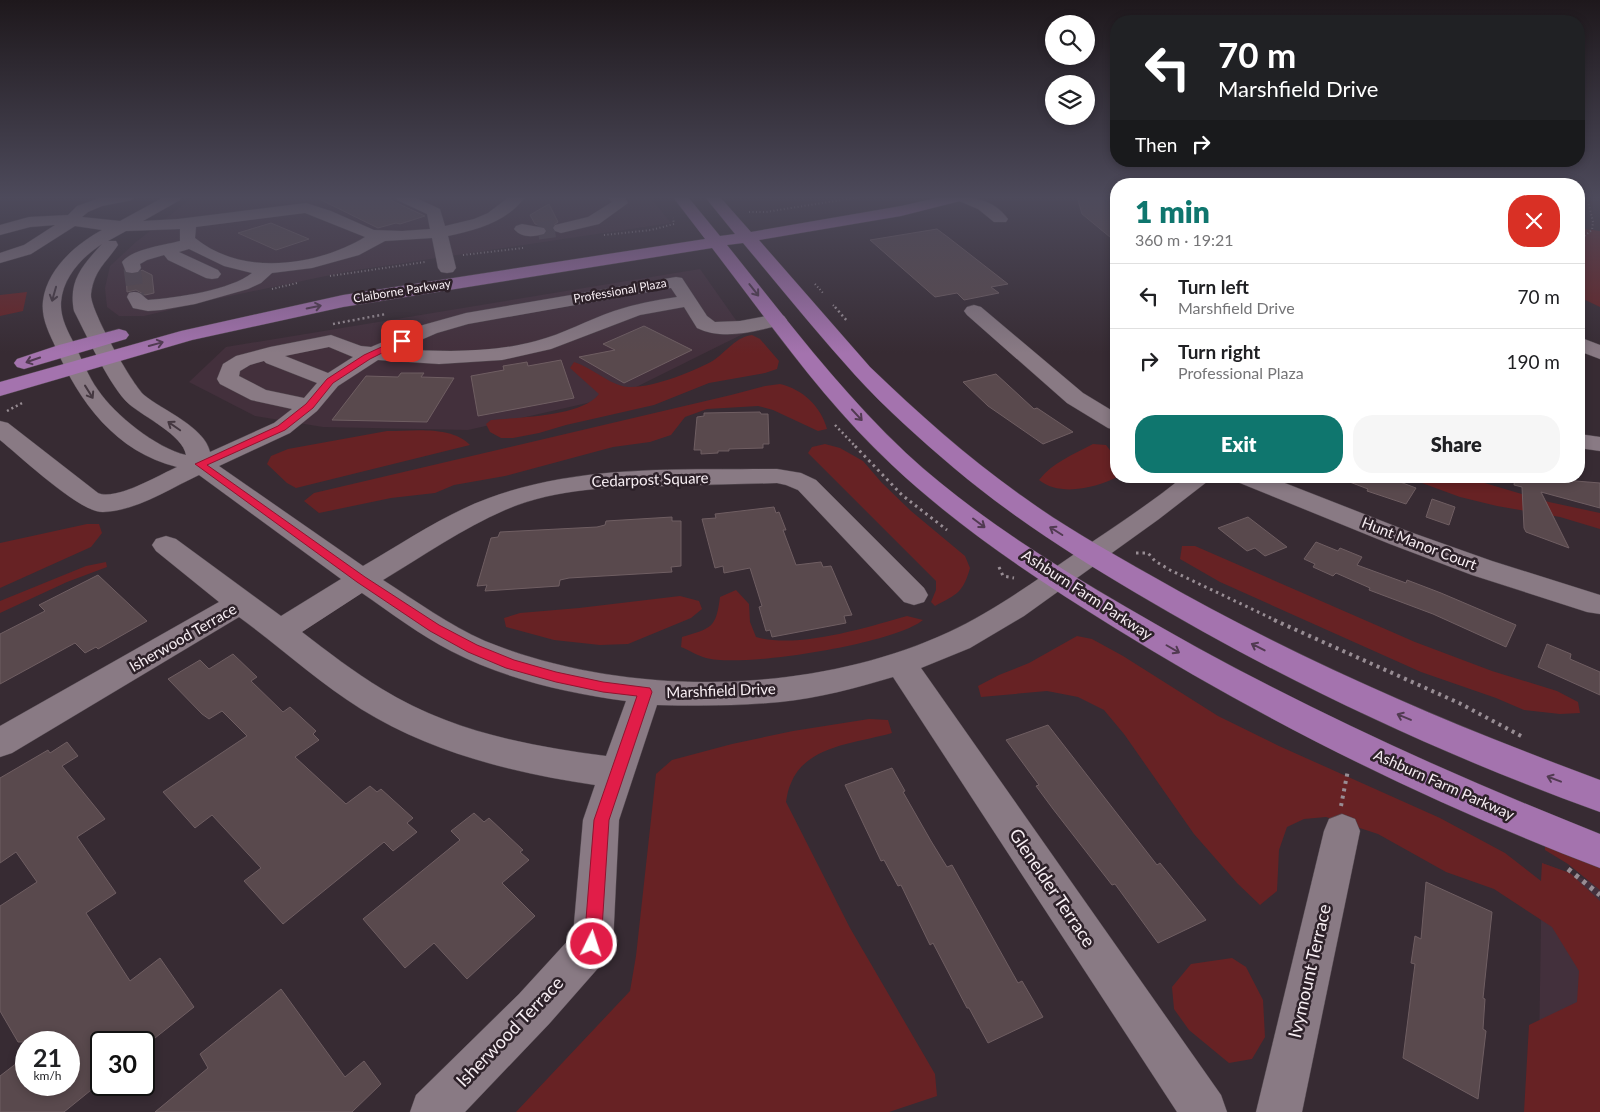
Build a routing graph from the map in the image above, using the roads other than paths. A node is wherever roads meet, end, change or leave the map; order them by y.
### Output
1 (32, 249) edge
2 (86, 249) edge
3 (105, 249) edge
4 (173, 249) edge
5 (201, 249) edge
6 (356, 249) edge
7 (439, 249) edge
8 (555, 249) tunnel mouth
9 (623, 249) edge
10 (740, 249) edge
11 (749, 249) edge
12 (169, 250) junction
13 (0, 258) edge
14 (440, 262) junction
15 (132, 268) dead end
16 (268, 268) junction
17 (218, 276) junction
18 (323, 283) road end
19 (261, 285) junction
20 (689, 301) junction
21 (249, 304) dead end
22 (974, 312) dead end
23 (777, 320) junction
24 (1585, 346) edge
25 (105, 348) junction
26 (270, 353) junction
27 (374, 353) junction
28 (1600, 353) edge
29 (70, 358) junction
30 (0, 371) edge
31 (330, 381) junction
32 (0, 389) edge
33 (309, 406) junction
34 (1110, 419) edge
35 (0, 428) edge
36 (1585, 442) edge
37 (1600, 444) edge
38 (200, 464) junction
39 (1190, 483) edge
40 (1262, 483) edge
41 (166, 545) dead end
42 (1102, 548) junction
43 (1058, 579) junction
44 (361, 580) junction
45 (914, 595) dead end
46 (240, 604) junction
47 (1596, 605) dead end
48 (280, 631) junction
49 (901, 664) junction
50 (645, 692) junction
51 (0, 743) edge
52 (618, 773) junction
53 (1600, 796) edge
54 (1341, 834) road end
55 (1600, 851) edge
56 (433, 1112) edge
57 (1204, 1112) edge
58 (1279, 1112) edge

1 - 13 street
2 -> 29 street, Marshfield Drive
3 - 25 street
4 - 12 street
5 - 16 street
6 - 16 street
7 - 14 street
8 - 14 main road, Claiborne Parkway
25 -> 9 main road, Claiborne Parkway
10 -> 23 main road, Ashburn Farm Parkway
42 -> 11 main road, Ashburn Farm Parkway
12 - 15 street
12 - 17 street
14 - 18 main road, Claiborne Parkway
16 - 19 street
17 - 19 street
17 - 19 street
20 - 23 street
20 - 27 street, Professional Plaza
20 - 27 street, Professional Plaza
21 - 25 main road, Claiborne Parkway
22 - 34 street
23 -> 43 main road, Ashburn Farm Parkway
24 - 28 street
25 - 29 main road, Claiborne Parkway
38 -> 25 street
26 - 27 street
26 - 31 street
26 - 33 street
27 - 31 street, Professional Plaza
29 -> 30 main road, Claiborne Parkway
29 - 32 main road, Claiborne Parkway
29 -> 38 street, Marshfield Drive
31 - 33 street, Professional Plaza
33 - 38 street, Professional Plaza
35 - 38 street, Professional Plaza
36 - 37 street
38 - 44 street, Marshfield Drive
39 - 42 street, Marshfield Drive
40 - 47 street, Hunt Manor Court
41 - 46 street
42 - 43 street, Marshfield Drive
53 -> 42 main road, Ashburn Farm Parkway
43 - 49 street, Marshfield Drive
43 -> 55 main road, Ashburn Farm Parkway
44 - 45 street, Cedarpost Square
44 - 48 street
44 - 50 street, Marshfield Drive
46 - 48 street, Isherwood Terrace
46 - 51 street, Isherwood Terrace
48 - 52 street, Isherwood Terrace
49 - 50 street, Marshfield Drive
49 - 57 street, Glenelder Terrace
50 - 52 street, Isherwood Terrace
52 - 56 street, Isherwood Terrace
54 - 58 street, Ivymount Terrace

